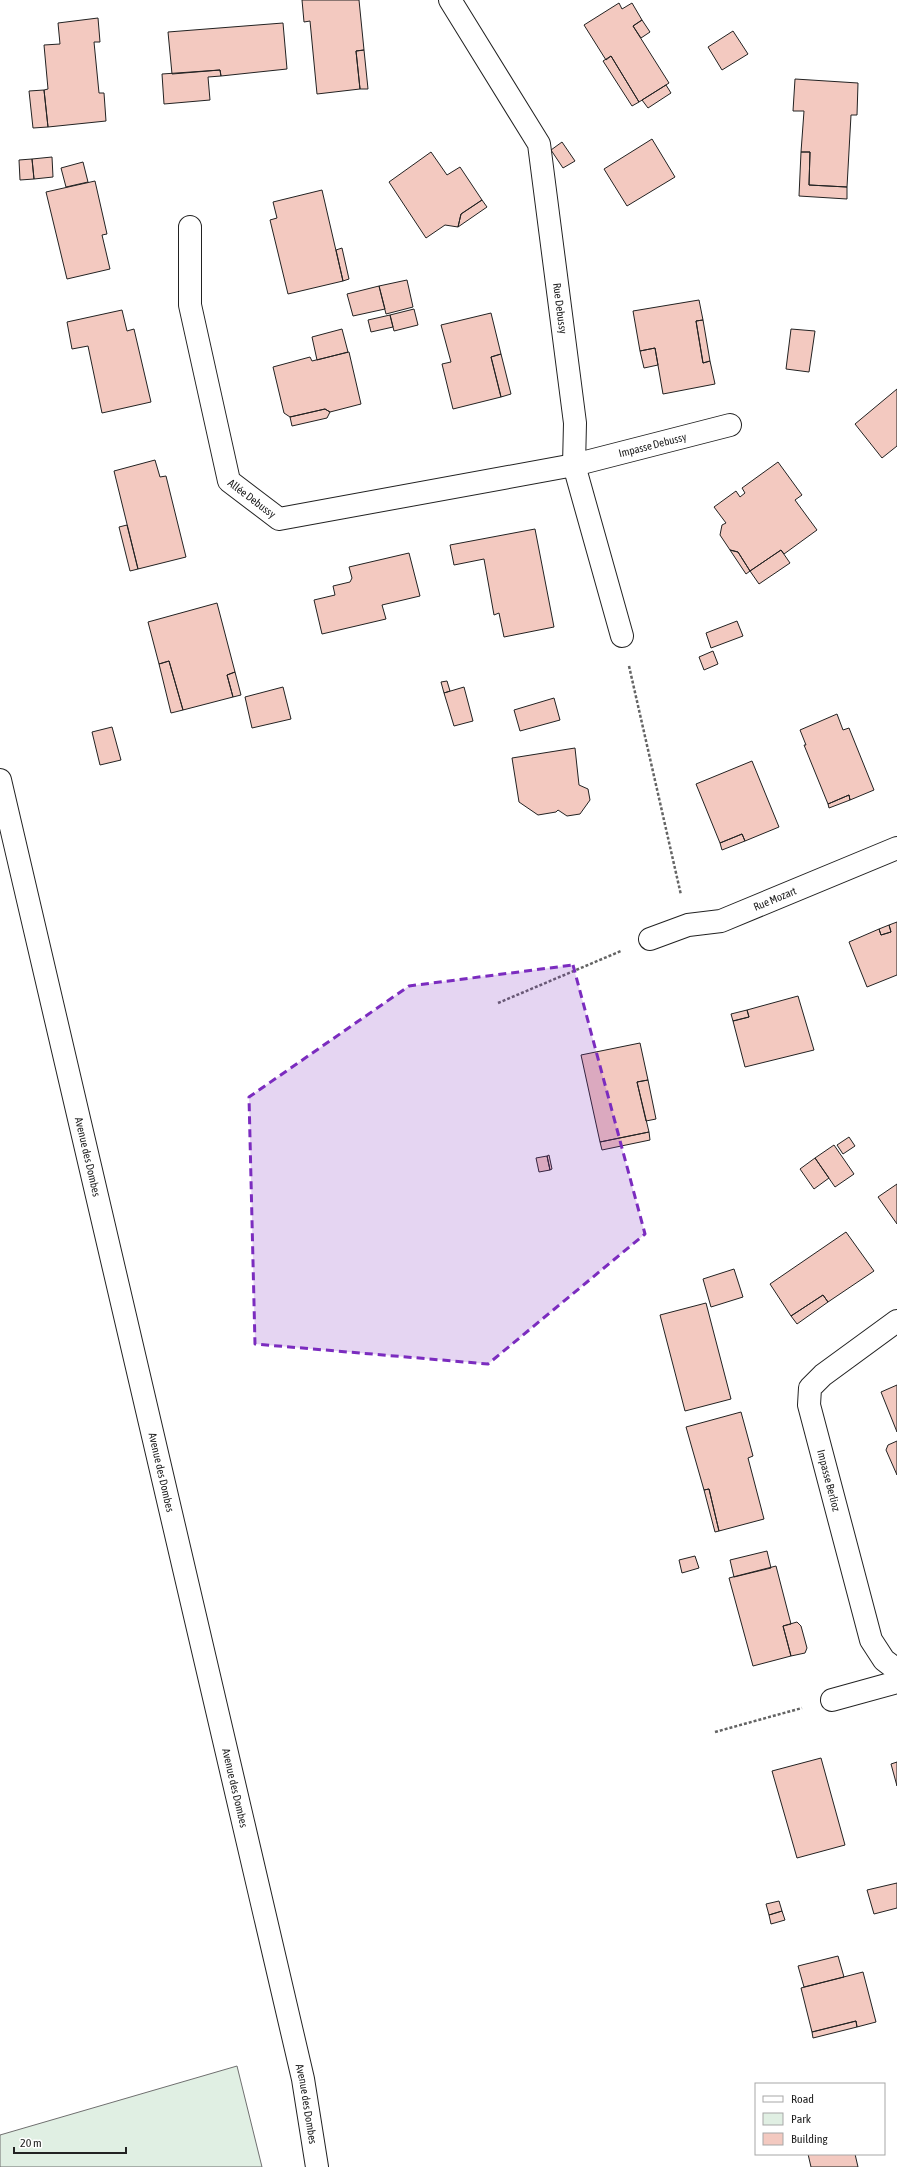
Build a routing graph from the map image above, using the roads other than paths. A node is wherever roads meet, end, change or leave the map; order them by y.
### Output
1 (450, 0) edge
2 (190, 227) dead end
3 (730, 425) dead end
4 (574, 465) junction
5 (622, 636) road end
6 (0, 780) edge
7 (897, 848) edge
8 (650, 939) road end
9 (897, 1322) edge
10 (897, 1670) edge
11 (897, 1682) edge
12 (832, 1700) road end
13 (317, 2167) edge

1 - 4 street, Rue Debussy
2 - 4 street, Allée Debussy
3 - 4 street, Impasse Debussy
4 - 5 street, Rue Debussy
6 - 13 street, Avenue des Dombes
7 - 8 street, Rue Mozart
9 - 10 street, Impasse Berlioz
11 - 12 street

